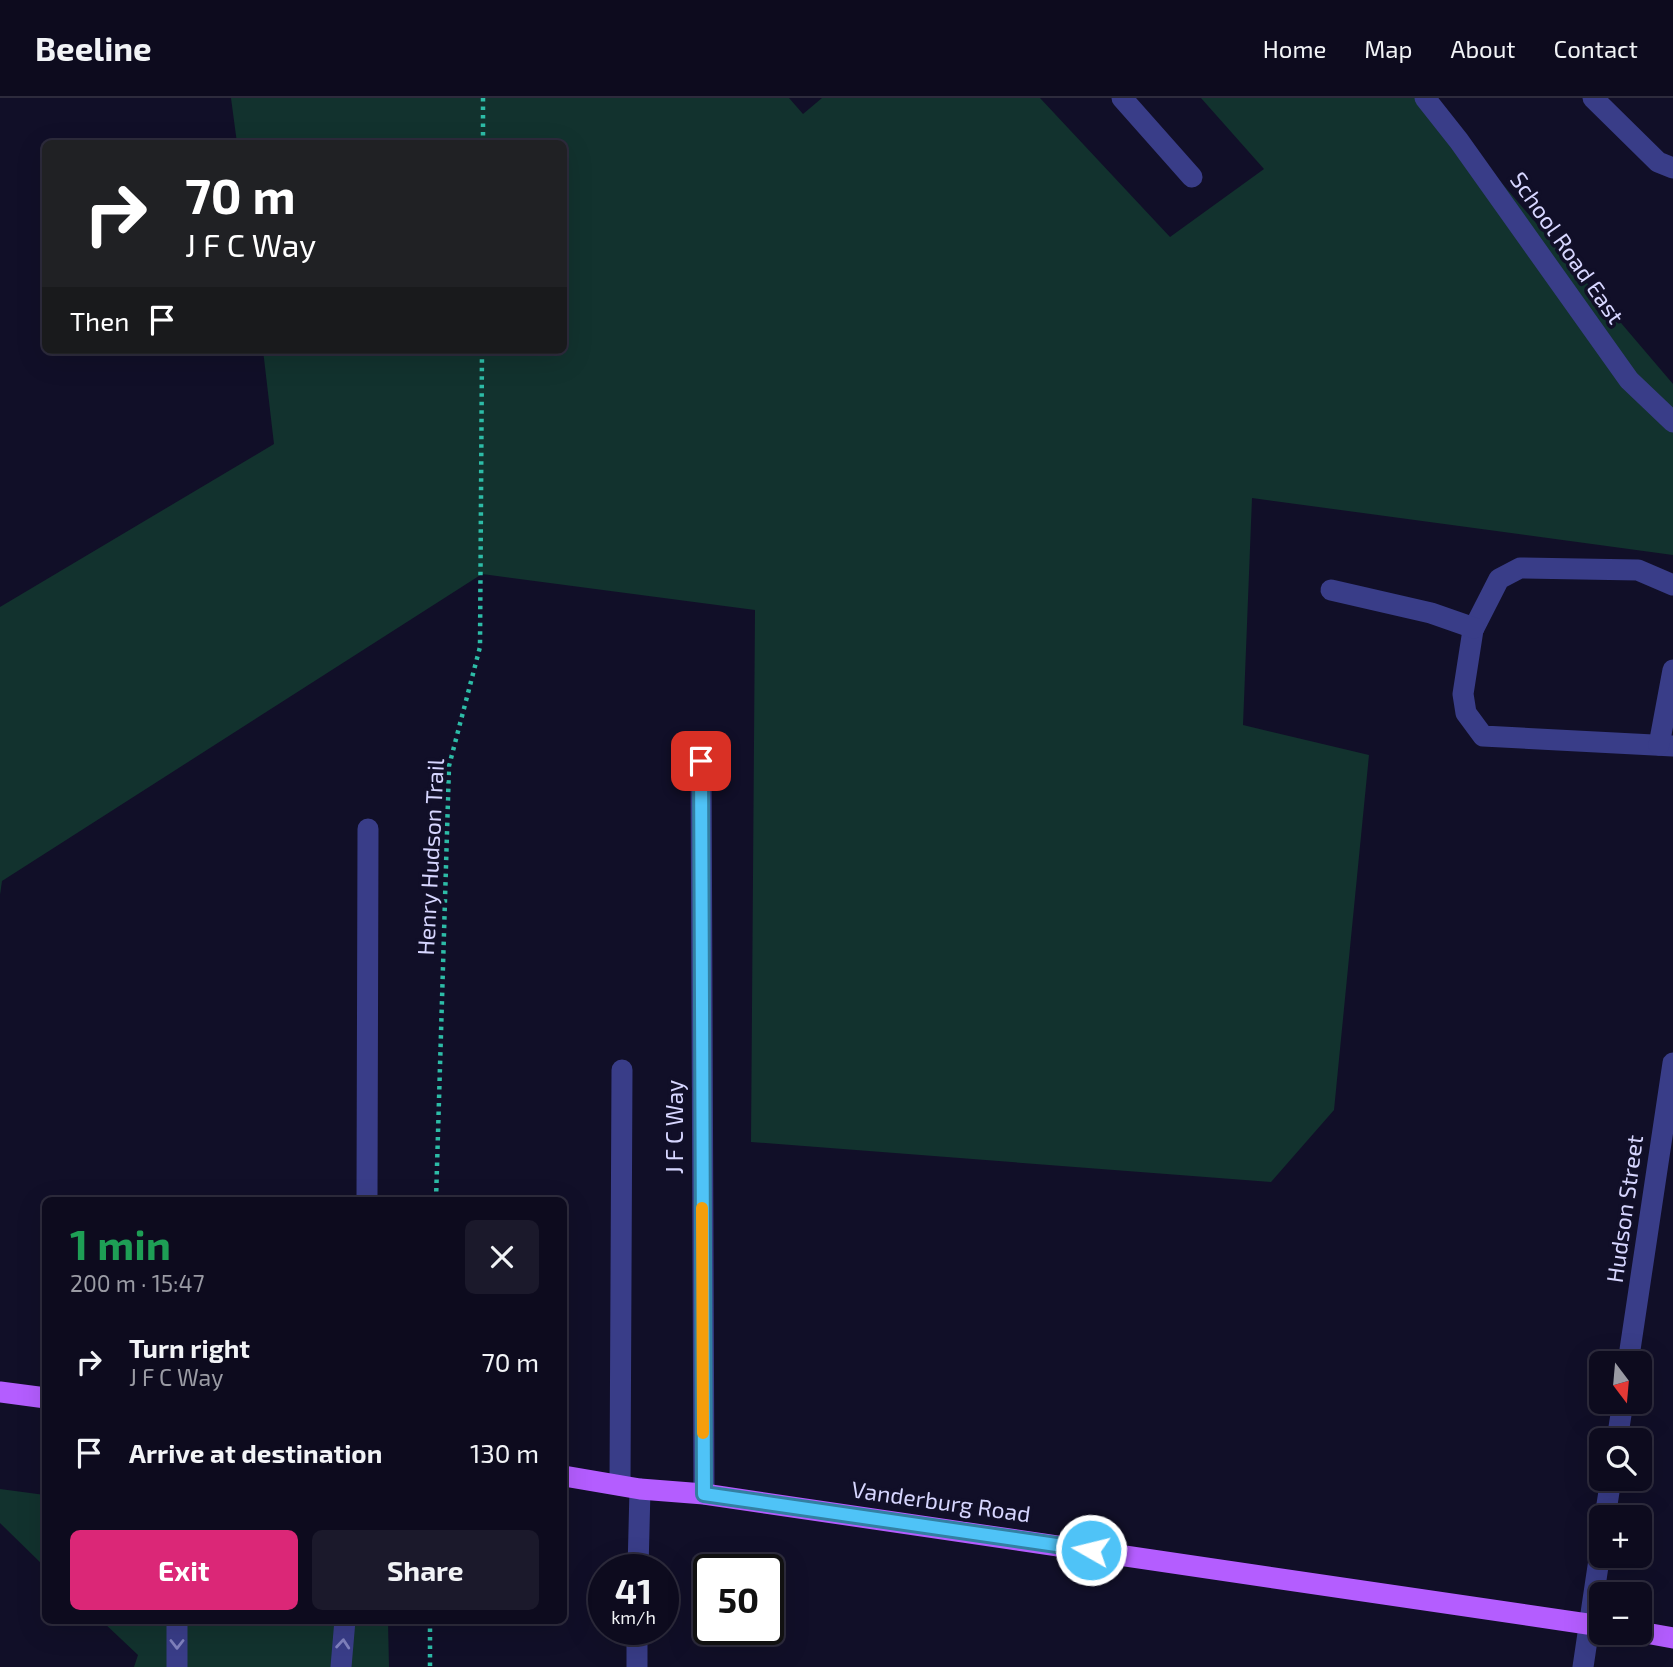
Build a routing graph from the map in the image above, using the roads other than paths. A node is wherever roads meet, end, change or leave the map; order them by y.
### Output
1 (1122, 98) edge
2 (1425, 98) edge
3 (1593, 98) edge
4 (1673, 168) edge
5 (1192, 177) dead end
6 (1673, 422) edge
7 (1673, 585) edge
8 (1331, 590) dead end
9 (1474, 628) junction
10 (1673, 670) edge
11 (1666, 746) edge
12 (701, 761) dead end
13 (368, 829) dead end
14 (1673, 1063) edge
15 (622, 1070) dead end
16 (368, 1197) edge
17 (1630, 1351) edge
18 (0, 1392) edge
19 (42, 1397) edge
20 (567, 1476) edge
21 (630, 1487) junction
22 (704, 1494) junction
23 (637, 1554) edge
24 (177, 1624) edge
25 (345, 1624) edge
26 (1589, 1624) edge
27 (1652, 1634) edge
28 (1673, 1637) edge
29 (637, 1645) edge
30 (1589, 1645) edge
31 (177, 1667) edge
32 (341, 1667) edge
33 (637, 1667) edge
34 (1583, 1667) edge

1 - 5 street
2 - 6 street, School Road East
3 - 4 street
7 - 9 street
8 - 9 street
9 - 11 street
10 - 11 street
12 - 22 street, J F C Way
13 - 16 street
14 - 17 street, Hudson Street
15 - 21 street
18 - 19 main road
20 - 21 main road, Vanderburg Road
21 - 22 main road, Vanderburg Road
21 - 23 street
22 - 26 main road, Vanderburg Road
24 -> 31 street
32 -> 25 street
27 - 28 main road
29 - 33 street
30 - 34 street

